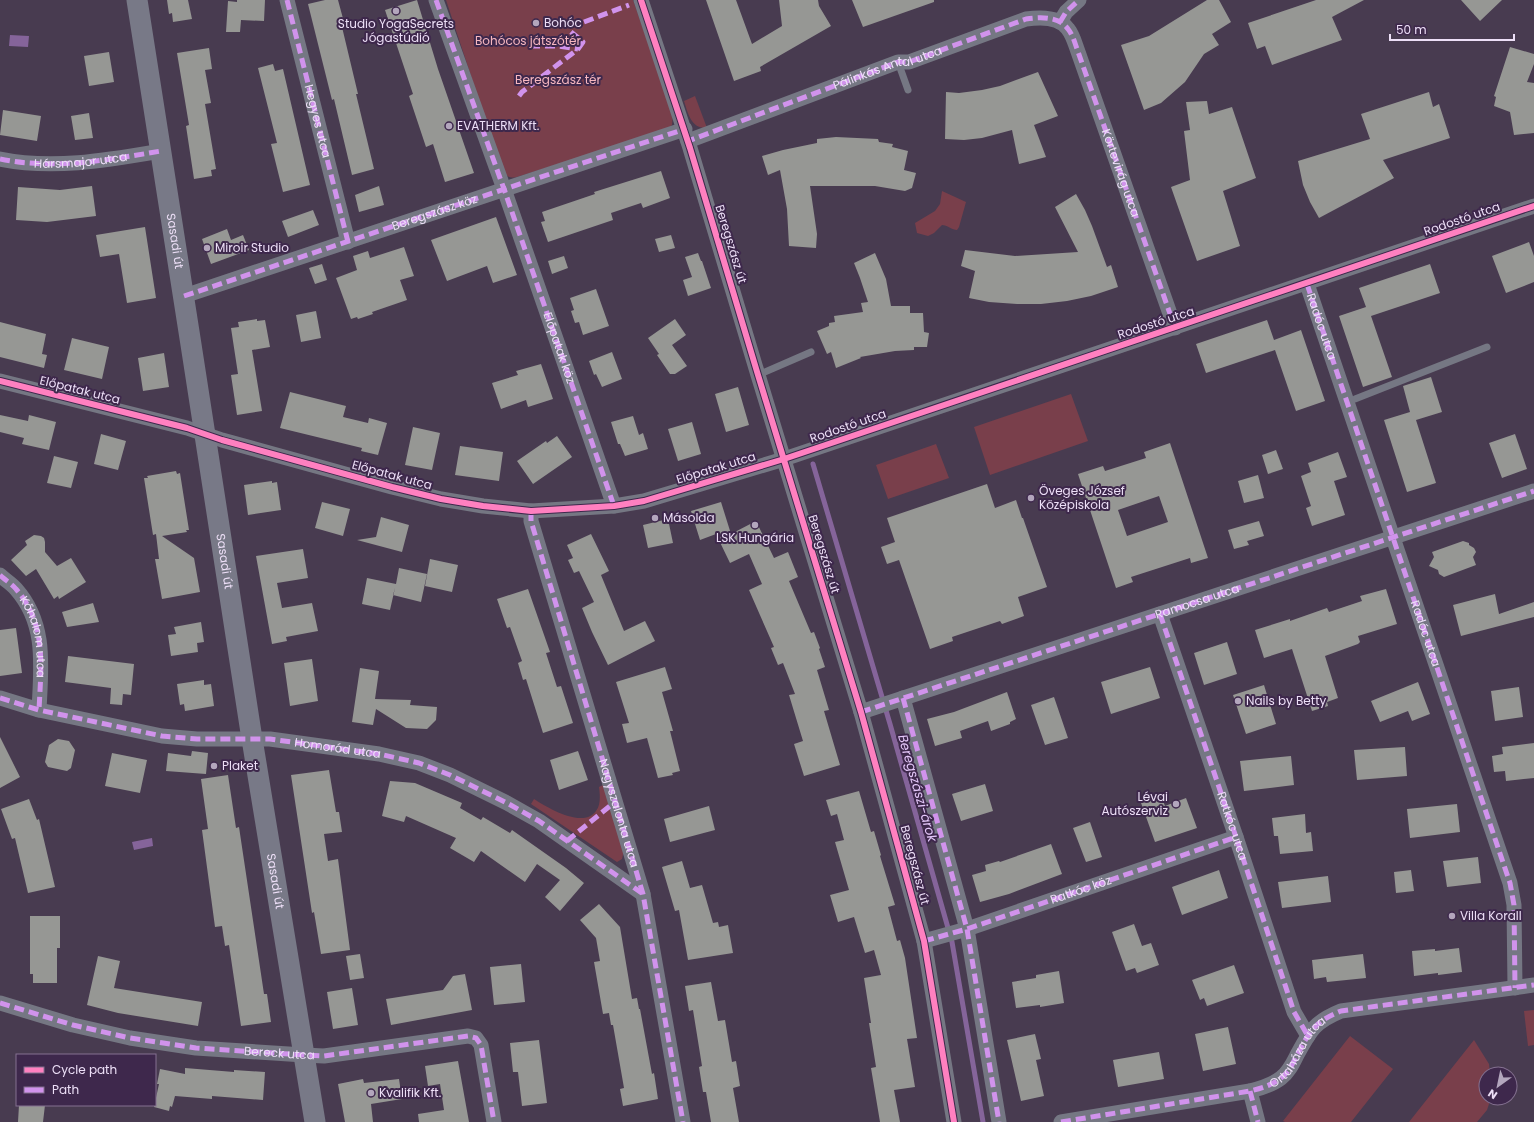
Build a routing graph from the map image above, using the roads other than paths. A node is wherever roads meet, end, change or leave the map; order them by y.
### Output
1 (137, 0) edge
2 (288, 0) edge
3 (436, 0) edge
4 (641, 0) edge
5 (1079, 0) edge
6 (1060, 22) junction
7 (898, 62) junction
8 (908, 90) dead end
9 (686, 135) junction
10 (161, 151) junction
11 (0, 159) edge
12 (504, 189) junction
13 (1534, 206) edge
14 (348, 242) junction
15 (1307, 284) junction
16 (184, 296) junction
17 (1176, 328) junction
18 (1486, 347) dead end
19 (812, 352) dead end
20 (758, 376) junction
21 (0, 381) edge
22 (1355, 399) dead end
23 (204, 435) junction
24 (784, 459) junction
25 (1534, 491) edge
26 (614, 506) junction
27 (531, 511) junction
28 (1394, 538) junction
29 (0, 575) edge
30 (1160, 614) junction
31 (0, 698) edge
32 (898, 700) junction
33 (39, 710) junction
34 (867, 710) junction
35 (252, 738) junction
36 (1236, 837) junction
37 (644, 894) junction
38 (962, 930) junction
39 (931, 939) junction
40 (1534, 985) edge
41 (1516, 988) junction
42 (0, 1003) edge
43 (1308, 1036) junction
44 (304, 1055) junction
45 (1250, 1091) junction
46 (315, 1122) edge
47 (494, 1122) edge
48 (683, 1122) edge
49 (954, 1122) edge
50 (999, 1122) edge
51 (1061, 1122) edge
52 (1258, 1122) edge

1 - 10 street, Sasadi út
2 - 14 street, Hegyes utca
3 - 12 street
4 - 9 street, Beregszász út
5 - 6 street
6 - 7 street, Pálinkás Antal utca
6 - 17 street, Körtevirág utca
7 - 8 lane
7 - 9 street, Pálinkás Antal utca
9 - 12 street, Beregszász köz
9 - 20 street, Beregszász út
10 - 11 street, Hársmajor utca
10 - 16 street, Sasadi út
12 - 14 street, Beregszász köz
12 - 26 street, Előpatak köz
13 - 15 street, Rodostó utca
14 - 16 street, Beregszász köz
15 - 17 street, Rodostó utca
15 - 28 street, Radóc utca
16 - 23 street, Sasadi út
17 - 24 street, Rodostó utca
18 - 22 lane
19 - 20 lane
20 - 24 street, Beregszász út
21 - 23 street, Előpatak utca
23 - 27 street, Előpatak utca
23 - 35 street, Sasadi út
24 - 26 street, Előpatak utca
24 - 34 street, Beregszász út
25 - 28 street, Ramocsa utca
26 - 27 street, Előpatak utca
27 - 37 street, Nagyszalonta utca
28 - 30 street, Ramocsa utca
28 - 41 street, Radóc utca
29 - 33 street, Kőhalom utca
30 - 32 street, Ramocsa utca
30 - 36 street, Ratkóc utca
31 - 33 street, Homoród utca
32 - 34 street, Ramocsa utca
32 - 38 street
33 - 35 street, Homoród utca
34 - 39 street, Beregszász út
35 - 37 street, Homoród utca
35 - 44 street, Sasadi út
36 - 38 street, Ratkóc köz
36 - 43 street, Ratkóc utca
37 - 48 street, Nagyszalonta utca
38 - 39 street, Ratkóc köz
38 - 50 street
39 - 49 street, Beregszász út
40 - 41 street, Ortaháza utca
41 - 43 street, Ortaháza utca
42 - 44 street, Bereck utca
43 - 45 street, Ortaháza utca
44 - 46 street, Sasadi út
44 - 47 street, Bereck utca
45 - 51 street, Ortaháza utca
45 - 52 street

